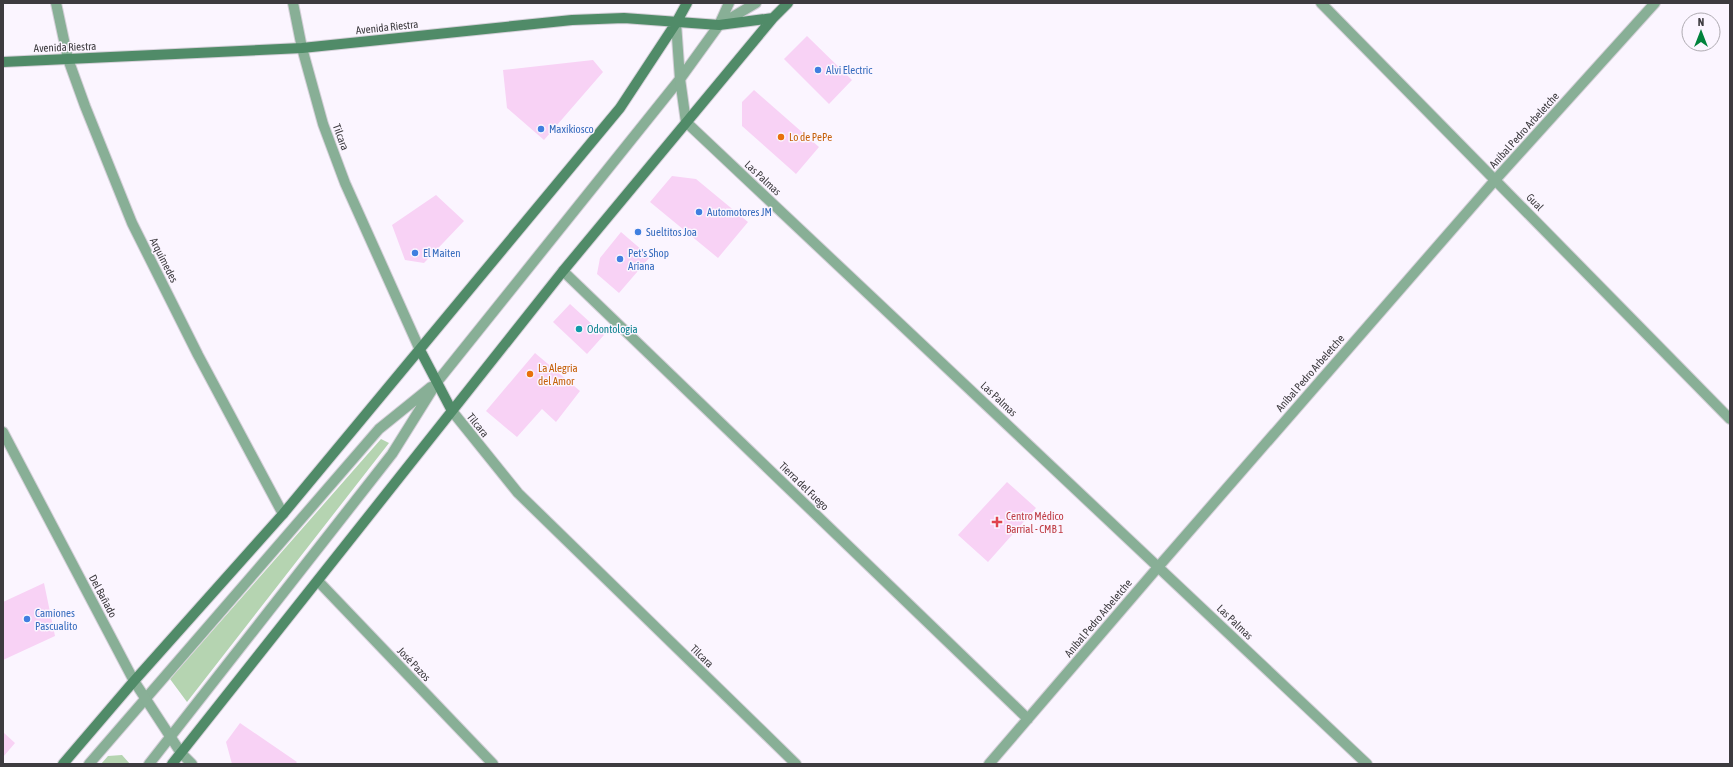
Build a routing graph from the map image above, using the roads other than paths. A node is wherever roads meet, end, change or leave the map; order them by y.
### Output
1 (56, 3) edge
2 (293, 3) edge
3 (687, 3) edge
4 (729, 3) edge
5 (756, 3) edge
6 (788, 3) edge
7 (1321, 3) edge
8 (1655, 3) edge
9 (773, 18) junction
10 (676, 22) junction
11 (719, 25) junction
12 (302, 48) junction
13 (68, 59) junction
14 (3, 62) edge
15 (680, 79) junction
16 (686, 122) junction
17 (1496, 179) junction
18 (563, 272) junction
19 (420, 350) junction
20 (437, 382) junction
21 (452, 412) junction
22 (1730, 419) edge
23 (3, 432) edge
24 (283, 514) junction
25 (1158, 566) junction
26 (318, 581) junction
27 (134, 681) junction
28 (145, 698) junction
29 (1028, 719) junction
30 (170, 737) junction
31 (181, 753) junction
32 (63, 764) edge
33 (89, 764) edge
34 (149, 764) edge
35 (172, 764) edge
36 (192, 764) edge
37 (493, 764) edge
38 (796, 764) edge
39 (989, 764) edge
40 (1367, 764) edge

1 - 13 street, Arquímedes
2 - 12 street, Tilcara
3 - 10 main road
4 - 11 street
5 - 11 street
6 - 9 main road
7 - 17 street, Gual
8 - 17 street, Aníbal Pedro Arbeletche
9 - 11 main road, Avenida Riestra
9 - 16 main road
10 - 11 main road, Avenida Riestra
10 - 12 main road, Avenida Riestra
10 - 15 street
10 - 19 main road
11 - 15 street
12 - 13 main road, Avenida Riestra
12 - 19 street, Tilcara
13 - 14 main road, Avenida Riestra
13 - 24 street, Arquímedes
15 - 16 street
15 - 20 street
16 - 18 main road
16 - 25 street, Las Palmas
17 - 22 street, Gual
17 - 25 street, Aníbal Pedro Arbeletche
18 - 21 main road
18 - 29 street, Tierra del Fuego
19 - 20 main road, Tilcara
19 - 24 main road
20 - 21 main road, Tilcara
20 - 28 street
20 - 30 street
21 - 26 main road
21 - 38 street, Tilcara
23 - 27 street, Del Bañado
24 - 27 main road
25 - 29 street, Aníbal Pedro Arbeletche
25 - 40 street, Las Palmas
26 - 31 main road
26 - 37 street, José Pazos
27 - 28 street, Del Bañado
27 - 32 main road
28 - 30 street, Del Bañado
28 - 33 street
29 - 39 street, Aníbal Pedro Arbeletche
30 - 31 street, Del Bañado
30 - 34 street
31 - 35 main road
31 - 36 street, Del Bañado

